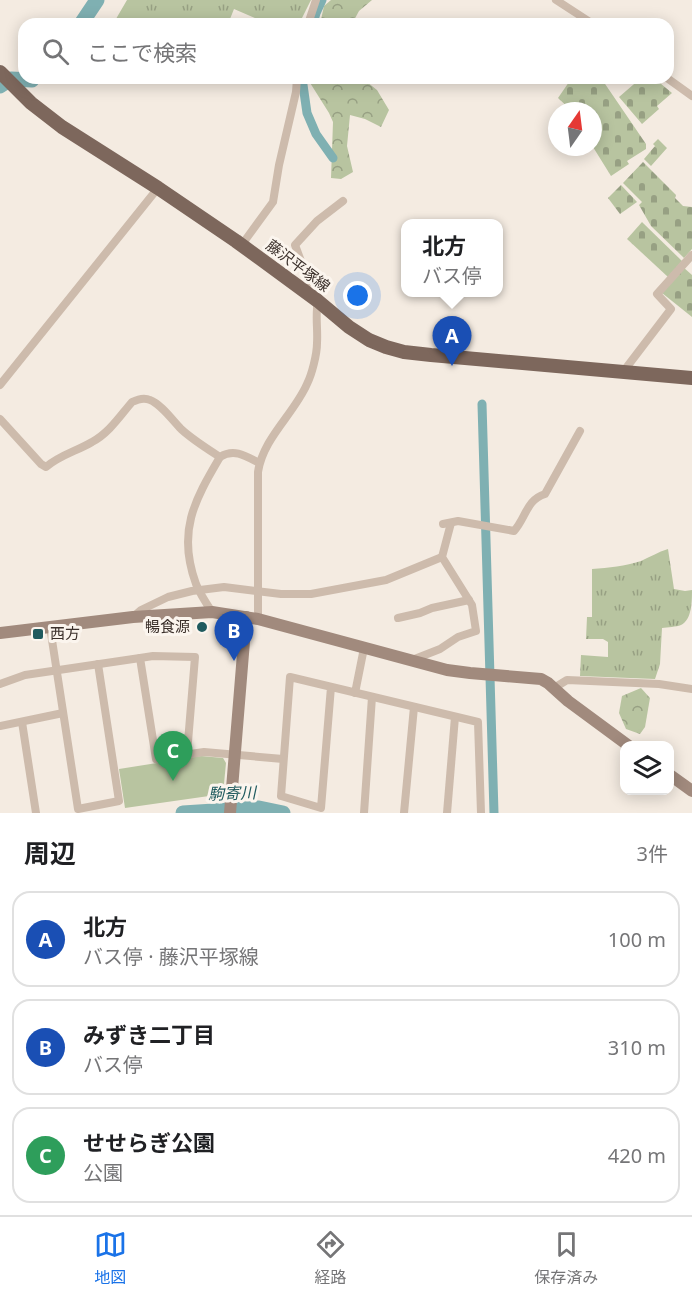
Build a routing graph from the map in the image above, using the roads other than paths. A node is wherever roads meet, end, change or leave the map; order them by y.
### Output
1 (316, 0) edge
2 (556, 0) edge
3 (310, 18) edge
4 (584, 18) edge
5 (0, 72) edge
6 (674, 83) edge
7 (297, 84) edge
8 (692, 96) edge
9 (158, 188) junction
10 (343, 201) dead end
11 (243, 246) junction
12 (692, 255) edge
13 (305, 292) junction
14 (318, 301) junction
15 (623, 372) junction
16 (692, 378) edge
17 (0, 385) edge
18 (0, 419) edge
19 (580, 431) dead end
20 (220, 457) junction
21 (259, 463) junction
22 (442, 556) junction
23 (199, 590) junction
24 (258, 591) junction
25 (469, 600) junction
26 (212, 612) junction
27 (133, 617) junction
28 (252, 618) junction
29 (398, 618) dead end
30 (50, 627) junction
31 (2, 635) edge
32 (364, 648) junction
33 (140, 658) junction
34 (411, 660) junction
35 (98, 664) junction
36 (56, 670) junction
37 (0, 684) edge
38 (331, 687) junction
39 (554, 688) junction
40 (692, 688) edge
41 (355, 693) junction
42 (372, 697) junction
43 (414, 707) junction
44 (63, 713) junction
45 (455, 717) junction
46 (22, 722) junction
47 (0, 726) edge
48 (622, 741) edge
49 (187, 754) junction
50 (236, 755) junction
51 (283, 759) junction
52 (674, 778) edge
53 (692, 791) edge
54 (36, 813) edge
55 (230, 813) edge
56 (364, 813) edge
57 (404, 813) edge
58 (447, 813) edge
59 (481, 813) edge

1 - 3 street
2 - 4 street
5 - 9 main road, 藤沢平塚線
6 - 8 street
7 - 11 street
9 - 11 main road, 藤沢平塚線
9 - 17 street
10 - 13 street
11 - 13 main road, 藤沢平塚線
12 - 15 street
13 - 14 main road, 藤沢平塚線
14 - 15 main road, 藤沢平塚線
14 - 21 street
15 - 16 main road, 藤沢平塚線
18 - 20 street
19 - 22 street
20 - 21 street
20 - 23 street
21 - 24 street
22 - 24 street
22 - 25 street
23 - 24 street
23 - 26 street
23 - 27 street
24 - 28 street
25 - 29 street
25 - 34 street
26 - 27 street
26 - 28 street
27 - 30 street
28 - 32 street
28 - 50 street
30 - 31 street
30 - 36 street
32 - 34 street
32 - 41 street
33 - 35 street
33 - 49 street
33 - 49 street
34 - 39 street
35 - 36 street
35 - 44 street
36 - 37 street
36 - 44 street
38 - 41 street
38 - 51 street
38 - 51 street
39 - 40 street
39 - 48 street
41 - 42 street
42 - 43 street
42 - 56 street
43 - 45 street
43 - 57 street
44 - 46 street
45 - 58 street
45 - 59 street
46 - 47 street
46 - 54 street
49 - 50 street
50 - 51 street
50 - 55 street
52 - 53 street

